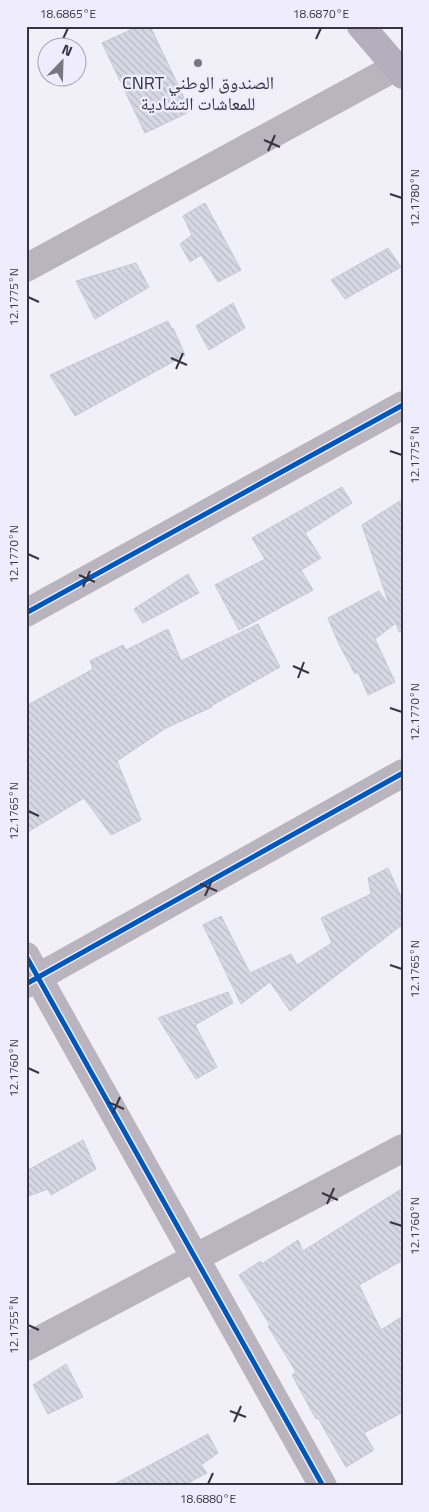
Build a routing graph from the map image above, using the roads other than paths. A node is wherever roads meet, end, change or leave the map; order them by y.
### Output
1 (361, 26) edge
2 (399, 71) edge
3 (26, 268) edge
4 (403, 405) edge
5 (26, 613) edge
6 (403, 772) edge
7 (30, 972) edge
8 (403, 1148) edge
9 (195, 1258) junction
10 (26, 1347) edge
11 (323, 1486) edge

1 - 2 highway
2 - 3 street
4 - 5 street
6 - 7 street
7 - 9 street
8 - 9 street
9 - 10 street
9 - 11 street

